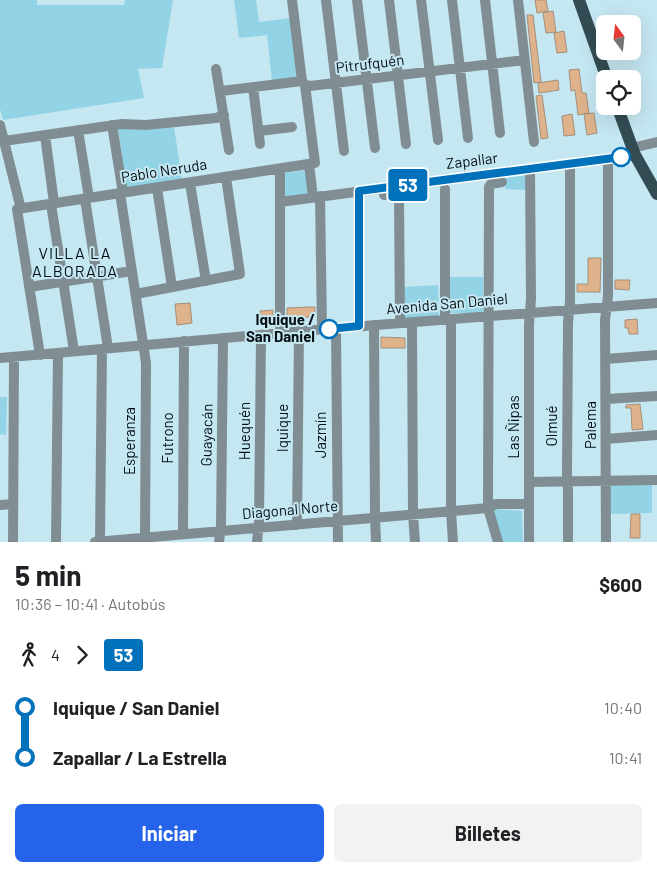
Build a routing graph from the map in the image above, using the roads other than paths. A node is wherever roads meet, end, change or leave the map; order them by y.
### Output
1 (292, 0) edge
2 (326, 0) edge
3 (357, 0) edge
4 (389, 0) edge
5 (421, 0) edge
6 (452, 0) edge
7 (485, 0) edge
8 (518, 0) edge
9 (579, 0) edge
10 (524, 60) junction
11 (492, 64) junction
12 (460, 68) junction
13 (216, 69) dead end
14 (604, 70) edge
15 (429, 72) junction
16 (398, 75) junction
17 (367, 79) junction
18 (304, 83) junction
19 (336, 83) junction
20 (253, 87) junction
21 (221, 91) junction
22 (224, 115) junction
23 (620, 115) edge
24 (0, 125) edge
25 (112, 125) junction
26 (292, 127) dead end
27 (78, 130) junction
28 (259, 131) junction
29 (500, 133) dead end
30 (45, 135) junction
31 (468, 138) dead end
32 (438, 140) dead end
33 (4, 141) junction
34 (534, 142) dead end
35 (657, 142) edge
36 (260, 144) dead end
37 (406, 144) dead end
38 (375, 148) dead end
39 (230, 150) dead end
40 (344, 151) dead end
41 (634, 152) junction
42 (608, 159) junction
43 (312, 164) junction
44 (570, 164) junction
45 (280, 169) junction
46 (530, 169) junction
47 (226, 177) junction
48 (502, 182) dead end
49 (190, 183) junction
50 (157, 188) junction
51 (445, 189) dead end
52 (359, 191) junction
53 (122, 193) junction
54 (657, 194) edge
55 (382, 195) dead end
56 (317, 197) junction
57 (87, 198) junction
58 (280, 202) junction
59 (53, 204) junction
60 (19, 209) junction
61 (132, 271) junction
62 (97, 277) junction
63 (206, 281) junction
64 (63, 282) junction
65 (29, 287) junction
66 (172, 287) junction
67 (136, 294) junction
68 (657, 303) edge
69 (607, 307) junction
70 (569, 310) junction
71 (530, 313) junction
72 (489, 316) junction
73 (448, 319) junction
74 (412, 322) junction
75 (400, 323) junction
76 (374, 325) junction
77 (359, 326) junction
78 (336, 328) junction
79 (322, 329) junction
80 (299, 331) junction
81 (280, 333) junction
82 (261, 335) junction
83 (223, 338) junction
84 (184, 341) junction
85 (144, 345) junction
86 (105, 348) junction
87 (74, 351) junction
88 (58, 353) junction
89 (40, 354) junction
90 (657, 355) edge
91 (14, 357) junction
92 (0, 358) edge
93 (606, 359) junction
94 (657, 396) edge
95 (606, 399) junction
96 (657, 435) edge
97 (606, 439) junction
98 (606, 480) junction
99 (657, 480) edge
100 (568, 481) junction
101 (529, 482) junction
102 (13, 504) junction
103 (528, 504) junction
104 (0, 505) edge
105 (488, 508) junction
106 (451, 512) junction
107 (412, 515) junction
108 (375, 518) junction
109 (336, 521) junction
110 (297, 524) junction
111 (258, 528) junction
112 (181, 537) edge
113 (219, 537) edge
114 (141, 539) edge
115 (100, 541) edge
116 (13, 542) edge
117 (56, 542) edge
118 (95, 542) edge
119 (257, 542) edge
120 (338, 542) edge
121 (376, 542) edge
122 (414, 542) edge
123 (453, 542) edge
124 (498, 542) edge
125 (528, 542) edge
126 (568, 542) edge
127 (606, 542) edge

1 - 18 street
2 - 19 street
3 - 17 street
4 - 16 street
5 - 15 street
6 - 12 street
7 - 11 street
8 - 10 street
9 - 14 main road
10 - 11 street, Pitrufquén
10 - 34 street
11 - 12 street, Pitrufquén
11 - 29 street
12 - 15 street, Pitrufquén
12 - 31 street
13 - 21 street
15 - 16 street, Pitrufquén
15 - 32 street
16 - 17 street, Pitrufquén
16 - 37 street
17 - 19 street, Pitrufquén
17 - 38 street
18 - 19 street, Pitrufquén
18 - 20 street, Pitrufquén
18 - 43 street
19 - 40 street
20 - 21 street, Pitrufquén
20 - 28 street
21 - 22 street
22 - 25 street
22 - 39 street
23 - 41 main road
24 - 33 street
25 - 27 street
25 - 53 street, Esperanza
26 - 28 street
27 - 30 street
27 - 57 street
28 - 36 street
30 - 33 street
30 - 59 street
33 - 60 street
35 - 41 street, Zapallar
41 - 42 street, Zapallar
41 - 54 main road
42 - 44 street, Zapallar
42 - 69 street, Palema
43 - 45 street, Pablo Neruda
43 - 56 street
44 - 46 street, Zapallar
44 - 70 street, Olmué
45 - 47 street, Pablo Neruda
45 - 58 street
46 - 52 street, Zapallar
46 - 71 street, Las Ñipas
47 - 49 street, Pablo Neruda
47 - 63 street
48 - 72 street
49 - 50 street, Pablo Neruda
49 - 63 street
50 - 53 street, Pablo Neruda
50 - 66 street
51 - 73 street
52 - 56 street, Zapallar
52 - 77 street
53 - 57 street, Pablo Neruda
53 - 61 street, Esperanza
55 - 75 street
56 - 58 street, Zapallar
56 - 79 street
57 - 59 street, Pablo Neruda
57 - 62 street
58 - 81 street
59 - 60 street, Pablo Neruda
59 - 64 street
60 - 65 street
61 - 62 street
61 - 67 street, Esperanza
62 - 64 street
62 - 86 street
63 - 66 street
64 - 65 street
64 - 87 street
65 - 89 street
66 - 67 street
67 - 85 street, Esperanza
68 - 69 street, Avenida San Daniel
69 - 70 street, Avenida San Daniel
69 - 93 street, Palema
70 - 71 street, Avenida San Daniel
70 - 100 street, Olmué
71 - 72 street, Avenida San Daniel
71 - 101 street, Las Ñipas
72 - 73 street, Avenida San Daniel
72 - 105 street
73 - 74 street, Avenida San Daniel
73 - 106 street
74 - 75 street, Avenida San Daniel
74 - 107 street
75 - 76 street, Avenida San Daniel
76 - 77 street, Avenida San Daniel
76 - 108 street
77 - 78 street, Avenida San Daniel
78 - 79 street, Avenida San Daniel
78 - 109 street, Jazmín
79 - 80 street, Avenida San Daniel
80 - 81 street, Avenida San Daniel
80 - 110 street, Iquique
81 - 82 street, Avenida San Daniel
82 - 83 street, Avenida San Daniel
82 - 111 street, Huequén
83 - 84 street, Avenida San Daniel
83 - 113 street, Guayacán
84 - 85 street, Avenida San Daniel
84 - 112 street, Futrono
85 - 86 street, Avenida San Daniel
85 - 114 street, Esperanza
86 - 87 street, Avenida San Daniel
86 - 115 street
87 - 88 street, Avenida San Daniel
88 - 89 street, Avenida San Daniel
88 - 117 street
89 - 91 street, Avenida San Daniel
90 - 93 street
91 - 92 street, Avenida San Daniel
91 - 102 street
93 - 95 street, Palema
94 - 95 street
95 - 97 street, Palema
96 - 97 street
97 - 98 street, Palema
98 - 99 street
98 - 100 street
98 - 127 street, Palema
100 - 101 street
100 - 126 street, Olmué
101 - 103 street, Las Ñipas
102 - 104 street
102 - 116 street
103 - 105 street, Diagonal Norte
103 - 125 street, Las Ñipas
105 - 106 street, Diagonal Norte
105 - 124 street
106 - 107 street, Diagonal Norte
106 - 123 street
107 - 108 street, Diagonal Norte
107 - 122 street
108 - 109 street, Diagonal Norte
108 - 121 street
109 - 110 street, Diagonal Norte
109 - 120 street, Jazmín
110 - 111 street, Diagonal Norte
111 - 113 street, Diagonal Norte
111 - 119 street, Huequén
112 - 113 street, Diagonal Norte
112 - 114 street, Diagonal Norte
114 - 115 street, Diagonal Norte
115 - 118 street, Diagonal Norte

